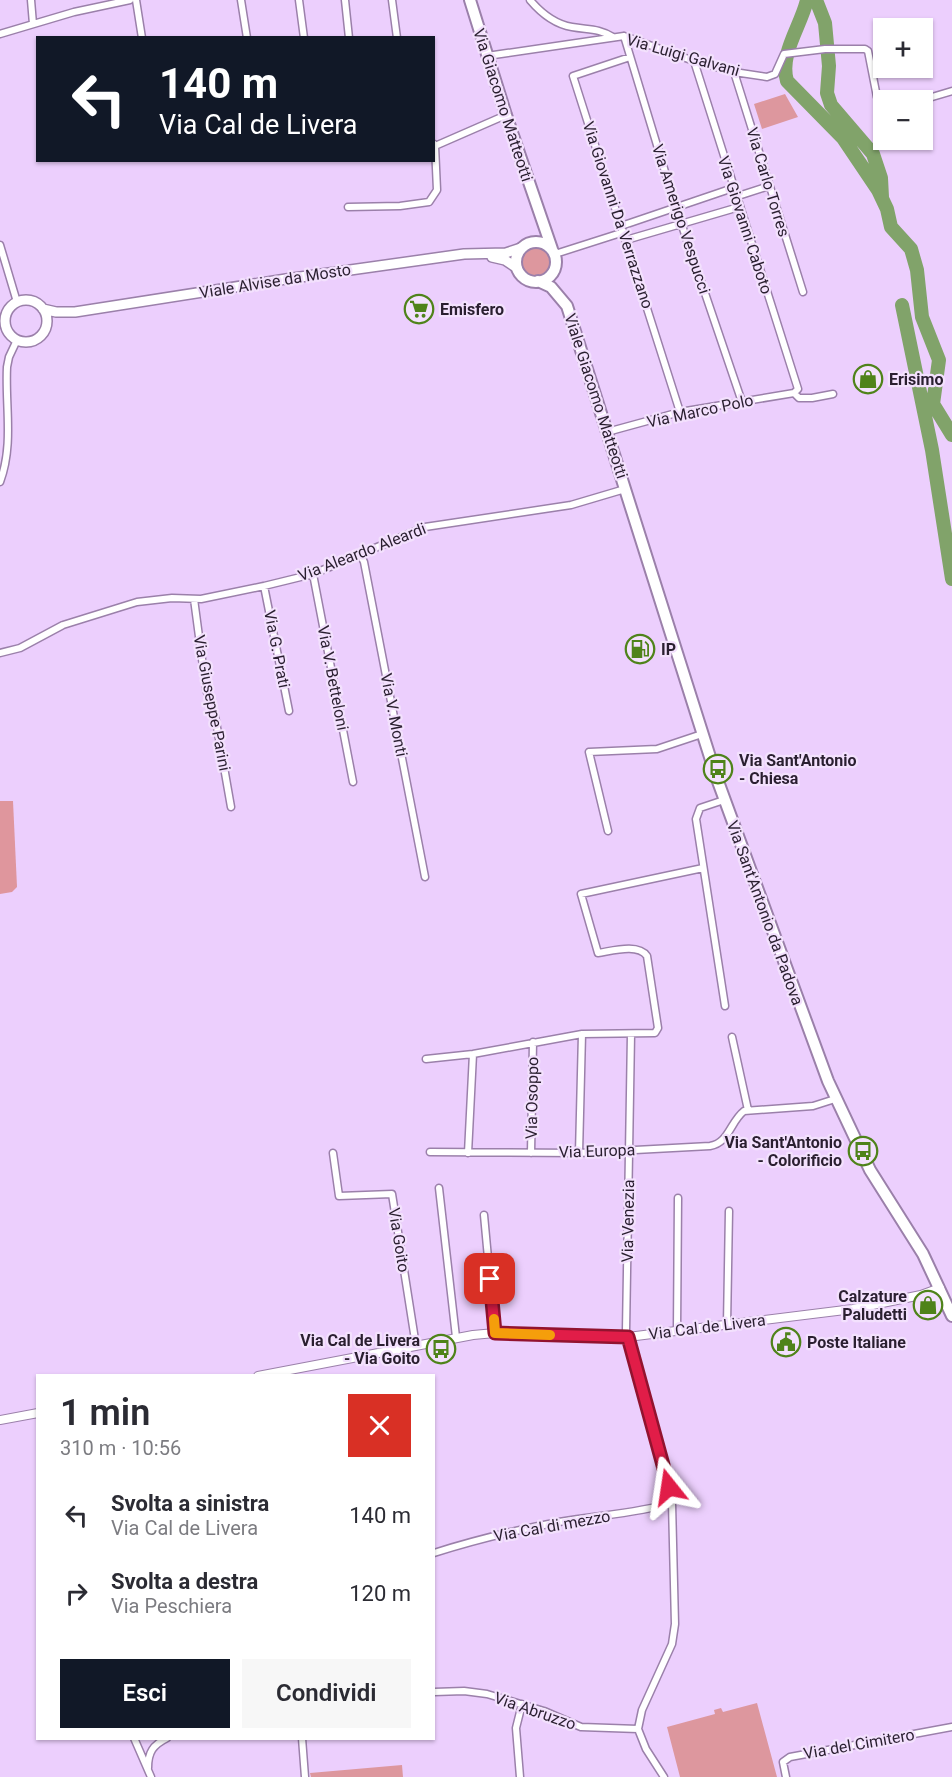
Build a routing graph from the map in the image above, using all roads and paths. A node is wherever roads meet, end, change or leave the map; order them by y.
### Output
1 (31, 0) edge
2 (130, 0) edge
3 (136, 0) edge
4 (241, 0) edge
5 (299, 0) edge
6 (345, 0) edge
7 (392, 0) edge
8 (470, 0) edge
9 (530, 0) edge
10 (96, 4) edge
11 (33, 24) junction
12 (0, 34) edge
13 (141, 36) edge
14 (247, 36) edge
15 (304, 36) edge
16 (349, 36) edge
17 (397, 36) edge
18 (624, 36) junction
19 (613, 37) junction
20 (488, 56) junction
21 (630, 57) junction
22 (694, 61) junction
23 (734, 72) junction
24 (876, 90) edge
25 (952, 91) edge
26 (933, 97) edge
27 (506, 116) junction
28 (435, 145) edge
29 (435, 160) edge
30 (769, 186) junction
31 (733, 188) junction
32 (735, 197) junction
33 (348, 207) dead end
34 (739, 207) junction
35 (676, 208) junction
36 (537, 209) junction
37 (681, 224) junction
38 (622, 229) junction
39 (626, 240) junction
40 (0, 245) edge
41 (525, 246) junction
42 (553, 252) junction
43 (475, 254) junction
44 (517, 268) junction
45 (555, 268) junction
46 (538, 281) junction
47 (802, 292) dead end
48 (17, 302) junction
49 (566, 303) junction
50 (43, 309) junction
51 (75, 312) junction
52 (3, 318) edge
53 (46, 327) junction
54 (4, 330) edge
55 (17, 340) junction
56 (796, 391) junction
57 (833, 394) dead end
58 (742, 402) junction
59 (680, 412) junction
60 (607, 432) junction
61 (0, 482) edge
62 (625, 489) junction
63 (360, 554) junction
64 (313, 574) junction
65 (264, 586) junction
66 (194, 599) junction
67 (0, 653) edge
68 (289, 711) dead end
69 (702, 734) junction
70 (353, 782) dead end
71 (724, 800) junction
72 (231, 807) dead end
73 (608, 831) dead end
74 (703, 867) junction
75 (425, 877) dead end
76 (725, 1006) dead end
77 (582, 1034) junction
78 (631, 1034) junction
79 (732, 1037) dead end
80 (533, 1042) junction
81 (473, 1054) junction
82 (426, 1059) dead end
83 (835, 1099) junction
84 (748, 1110) junction
85 (629, 1151) junction
86 (430, 1152) dead end
87 (333, 1153) dead end
88 (468, 1153) junction
89 (531, 1153) junction
90 (579, 1153) junction
91 (439, 1188) dead end
92 (678, 1198) dead end
93 (729, 1211) dead end
94 (484, 1215) dead end
95 (940, 1288) junction
96 (952, 1316) edge
97 (727, 1325) junction
98 (677, 1331) junction
99 (495, 1333) junction
100 (456, 1337) junction
101 (628, 1337) junction
102 (416, 1346) junction
103 (269, 1374) edge
104 (36, 1413) edge
105 (0, 1420) edge
106 (672, 1503) junction
107 (435, 1553) edge
108 (435, 1692) edge
109 (522, 1704) junction
110 (952, 1727) edge
111 (638, 1729) junction
112 (135, 1740) edge
113 (163, 1740) edge
114 (302, 1740) edge
115 (150, 1775) edge
116 (306, 1777) edge
117 (520, 1777) edge
118 (664, 1777) edge
119 (786, 1777) edge

1 - 11 street
2 - 10 street
3 - 13 street
4 - 14 street
5 - 15 street
6 - 16 street
7 - 17 street
8 - 20 main road, Via Giacomo Matteotti
9 - 19 street
10 - 11 street
11 - 12 street
18 - 19 street, Via Luigi Galvani
18 - 21 street, Via Amerigo Vespucci
18 - 22 street, Via Luigi Galvani
19 - 20 street, Via Luigi Galvani
20 - 27 main road, Via Giacomo Matteotti
21 - 35 street, Via Amerigo Vespucci
21 - 38 street, Via Giovanni Da Verrazzano
22 - 23 street, Via Luigi Galvani
22 - 31 street, Via Giovanni Caboto
23 - 24 street, Via Luigi Galvani
23 - 30 street, Via Carlo Torres
25 - 26 street
27 - 28 street
27 - 36 main road, Via Giacomo Matteotti
29 - 33 street
30 - 32 street
30 - 47 street, Via Carlo Torres
31 - 32 street, Via Giovanni Caboto
31 - 35 street
32 - 34 street, Via Giovanni Caboto
34 - 37 street
34 - 56 street, Via Giovanni Caboto
35 - 37 street, Via Amerigo Vespucci
35 - 38 street
36 - 41 main road, Via Giacomo Matteotti
36 - 42 main road, Via Giacomo Matteotti
37 - 39 street
37 - 58 street, Via Amerigo Vespucci
38 - 39 street, Via Giovanni Da Verrazzano
38 - 42 street
39 - 59 street, Via Giovanni Da Verrazzano
40 - 48 street
41 - 42 main road
41 - 43 main road, Viale Alvise da Mosto
41 - 44 main road
42 - 45 main road
43 - 44 main road, Viale Alvise da Mosto
43 - 51 main road, Viale Alvise da Mosto
44 - 46 main road
45 - 46 main road
45 - 49 main road
46 - 49 main road, Viale Giacomo Matteotti
48 - 50 main road
48 - 52 main road
49 - 60 main road, Viale Giacomo Matteotti
50 - 51 main road, Viale Alvise da Mosto
50 - 53 main road
51 - 53 main road, Viale Alvise da Mosto
52 - 54 main road
53 - 55 main road
54 - 55 main road
55 - 61 street
56 - 57 street, Via Marco Polo
56 - 58 street, Via Marco Polo
58 - 59 street, Via Marco Polo
59 - 60 street, Via Marco Polo
60 - 62 main road, Viale Giacomo Matteotti
62 - 63 street, Via Aleardo Aleardi
62 - 69 main road, Via Sant'Antonio da Padova
63 - 64 street, Via Aleardo Aleardi
63 - 75 street, Via V. Monti
64 - 65 street, Via Aleardo Aleardi
64 - 70 street, Via V. Betteloni
65 - 66 street, Via Aleardo Aleardi
65 - 68 street, Via G. Prati
66 - 67 street, Via Aleardo Aleardi
66 - 72 street, Via Giuseppe Parini
69 - 71 main road, Via Sant'Antonio da Padova
69 - 73 street
71 - 74 street
71 - 83 main road, Via Sant'Antonio da Padova
74 - 76 street
74 - 78 street
77 - 78 street
77 - 80 street
77 - 90 street
78 - 85 street, Via Venezia
79 - 84 street
80 - 81 street
80 - 89 street, Via Osoppo
81 - 82 street
81 - 88 street
83 - 84 street
83 - 95 main road, Via Sant'Antonio da Padova
84 - 85 street, Via Europa
85 - 90 street, Via Europa
85 - 101 street, Via Venezia
86 - 88 street, Via Europa
87 - 102 street, Via Goito
88 - 89 street, Via Europa
89 - 90 street, Via Europa
91 - 100 street
92 - 98 street
93 - 97 street
94 - 99 street
95 - 96 main road, Via Sant'Antonio da Padova
95 - 97 street, Via Cal de Livera
97 - 98 street, Via Cal de Livera
98 - 101 street, Via Cal de Livera
99 - 100 street, Via Cal de Livera
99 - 101 street, Via Cal de Livera
100 - 102 street, Via Cal de Livera
101 - 106 street, Via Venezia
102 - 103 street, Via Cal de Livera
104 - 105 street
106 - 107 street, Via Cal di mezzo
106 - 111 street, Via Venezia
108 - 109 street, Via Abruzzo
109 - 111 street, Via Abruzzo
109 - 117 street
110 - 119 street, Via del Cimitero
111 - 118 street
112 - 115 street
113 - 115 street
114 - 116 street

